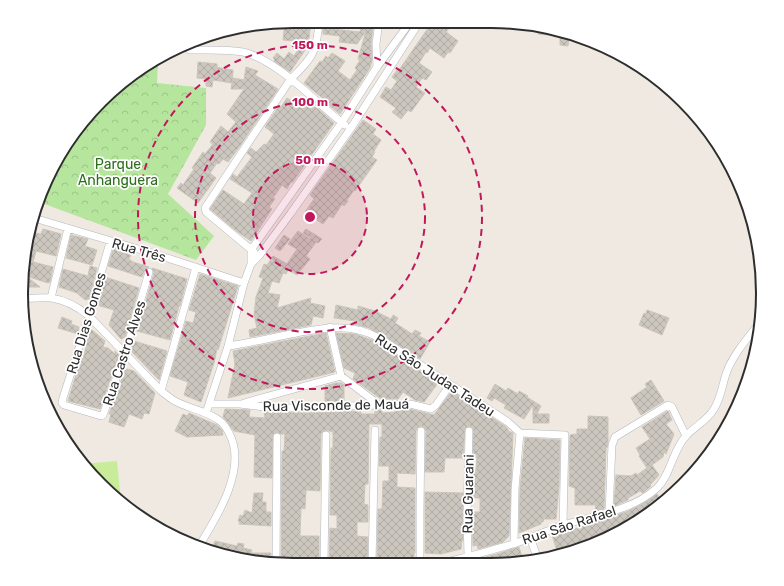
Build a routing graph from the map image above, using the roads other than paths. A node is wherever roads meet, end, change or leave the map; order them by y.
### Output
1 (319, 28) edge
2 (378, 28) edge
3 (406, 28) edge
4 (416, 28) edge
5 (190, 50) dead end
6 (377, 67) junction
7 (386, 74) junction
8 (290, 80) junction
9 (342, 122) junction
10 (350, 128) junction
11 (298, 185) junction
12 (306, 191) junction
13 (38, 219) edge
14 (68, 228) junction
15 (110, 242) junction
16 (251, 250) junction
17 (259, 256) junction
18 (251, 264) junction
19 (196, 267) junction
20 (149, 272) dead end
21 (244, 283) junction
22 (28, 298) edge
23 (50, 298) junction
24 (89, 316) junction
25 (330, 327) junction
26 (754, 330) edge
27 (228, 346) junction
28 (125, 354) junction
29 (340, 376) junction
30 (450, 385) junction
31 (161, 391) junction
32 (210, 404) junction
33 (240, 404) junction
34 (378, 404) junction
35 (63, 405) joint
36 (206, 413) junction
37 (375, 430) dead end
38 (421, 431) dead end
39 (469, 431) dead end
40 (520, 433) junction
41 (326, 435) dead end
42 (686, 436) junction
43 (277, 437) dead end
44 (609, 512) junction
45 (563, 525) junction
46 (530, 537) junction
47 (202, 542) edge
48 (514, 544) junction
49 (536, 554) edge
50 (468, 556) junction
51 (276, 557) edge
52 (324, 558) edge
53 (372, 558) edge
54 (420, 558) edge
55 (461, 558) edge

1 - 8 street
2 - 6 street
3 - 6 street
4 - 7 street
5 - 8 street
6 - 7 street
6 - 9 street
7 - 10 street
8 - 9 street
8 - 16 street
9 - 10 street
9 - 11 street
10 - 12 street
11 - 12 street
11 - 16 street
12 - 17 street
13 - 14 street, Rua Três
14 - 15 street, Rua Três
14 - 23 street
15 - 19 street, Rua Três
15 - 24 street, Rua Dias Gomes
16 - 17 street
16 - 18 street
17 - 18 street
18 - 21 street
19 - 21 street, Rua Três
19 - 31 street
20 - 28 street, Rua Castro Alves
21 - 27 street
22 - 23 street
23 - 24 street
24 - 28 street
24 - 35 street, Rua Dias Gomes
25 - 27 street, Rua São Judas Tadeu
25 - 29 street
25 - 30 street, Rua São Judas Tadeu
26 - 42 street, Rua São Rafael
27 - 32 street
28 - 31 street
28 - 35 street, Rua Castro Alves
29 - 33 street
29 - 34 street
30 - 34 street, Rua Visconde de Mauá
30 - 40 street, Rua São Judas Tadeu
31 - 36 street
32 - 33 street, Rua Visconde de Mauá
32 - 36 street
33 - 34 street, Rua Visconde de Mauá
36 - 47 street
37 - 53 street
38 - 54 street
39 - 50 street, Rua Guarani
40 - 45 street
40 - 48 street
41 - 52 street
42 - 44 street, Rua São Rafael
42 - 44 street
43 - 51 street
44 - 45 street, Rua São Rafael
45 - 46 street, Rua São Rafael
46 - 48 street, Rua São Rafael
46 - 49 street
48 - 50 street, Rua São Rafael
50 - 55 street, Rua São Rafael

